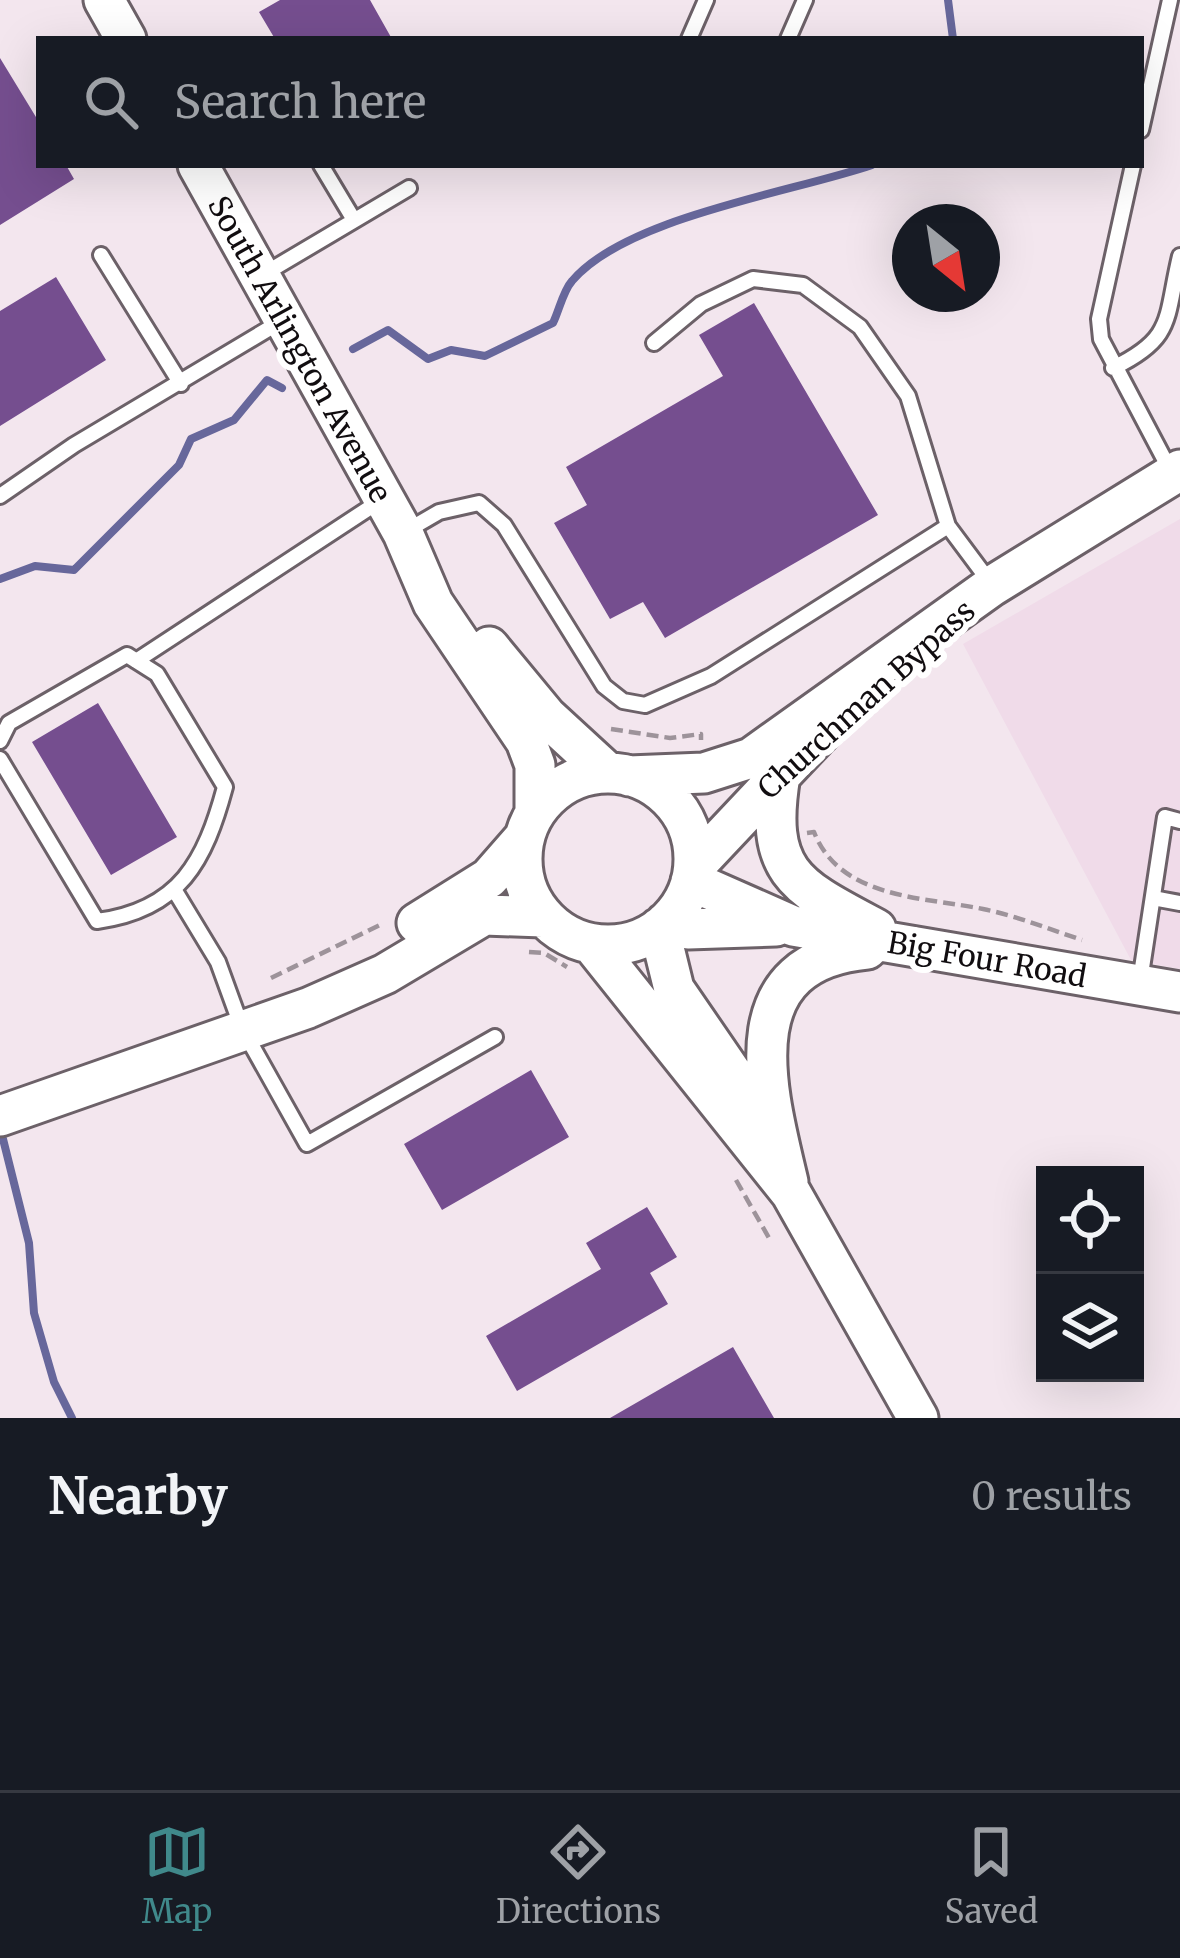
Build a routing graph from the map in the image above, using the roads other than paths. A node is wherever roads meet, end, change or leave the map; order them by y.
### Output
1 (104, 0) edge
2 (706, 0) edge
3 (805, 0) edge
4 (1170, 0) edge
5 (124, 36) edge
6 (690, 36) edge
7 (789, 36) edge
8 (1144, 117) edge
9 (200, 168) edge
10 (324, 168) edge
11 (1132, 168) edge
12 (409, 188) dead end
13 (354, 220) junction
14 (101, 255) dead end
15 (1180, 256) edge
16 (260, 277) junction
17 (284, 320) junction
18 (654, 343) dead end
19 (1114, 368) junction
20 (181, 384) junction
21 (1176, 472) edge
22 (0, 496) edge
23 (394, 516) junction
24 (948, 526) junction
25 (992, 586) junction
26 (136, 661) junction
27 (0, 740) edge
28 (0, 759) edge
29 (618, 774) junction
30 (780, 775) junction
31 (1180, 820) edge
32 (530, 825) junction
33 (692, 874) junction
34 (176, 891) junction
35 (1153, 898) junction
36 (1180, 903) edge
37 (543, 917) junction
38 (662, 926) junction
39 (793, 926) junction
40 (592, 944) junction
41 (908, 946) junction
42 (1140, 985) junction
43 (1180, 992) edge
44 (242, 1028) junction
45 (495, 1037) dead end
46 (0, 1116) edge
47 (778, 1140) junction
48 (791, 1192) junction
49 (918, 1418) edge

1 - 5 street
2 - 6 lane
3 - 7 lane
4 - 8 lane
9 - 16 street, South Arlington Avenue
10 - 13 lane
11 - 19 lane
12 - 13 lane
13 - 16 lane
14 - 20 lane
15 - 19 lane
16 - 17 street, South Arlington Avenue
17 - 20 lane
17 - 23 street, South Arlington Avenue
18 - 24 lane
19 - 21 lane
20 - 22 lane
21 - 25 street, Churchman Bypass
23 - 24 lane
23 - 26 lane
23 - 29 street, South Arlington Avenue
23 - 32 street, South Arlington Avenue
24 - 25 lane
25 - 29 street, Churchman Bypass
25 - 30 street, Churchman Bypass
26 - 27 lane
26 - 34 lane
28 - 34 lane
29 - 32 street
29 - 33 street
30 - 33 street, Churchman Bypass
30 - 41 street
31 - 35 lane
32 - 37 street
32 - 44 street
33 - 38 street
33 - 39 street, Big Four Road
34 - 44 lane
35 - 36 lane
35 - 42 lane
37 - 40 street
37 - 44 street
38 - 39 street, Big Four Road
38 - 40 street
38 - 47 street
39 - 41 street, Big Four Road
40 - 48 street
41 - 42 street, Big Four Road
41 - 47 street
42 - 43 street, Big Four Road
44 - 45 lane
44 - 46 street
47 - 48 street
48 - 49 street

